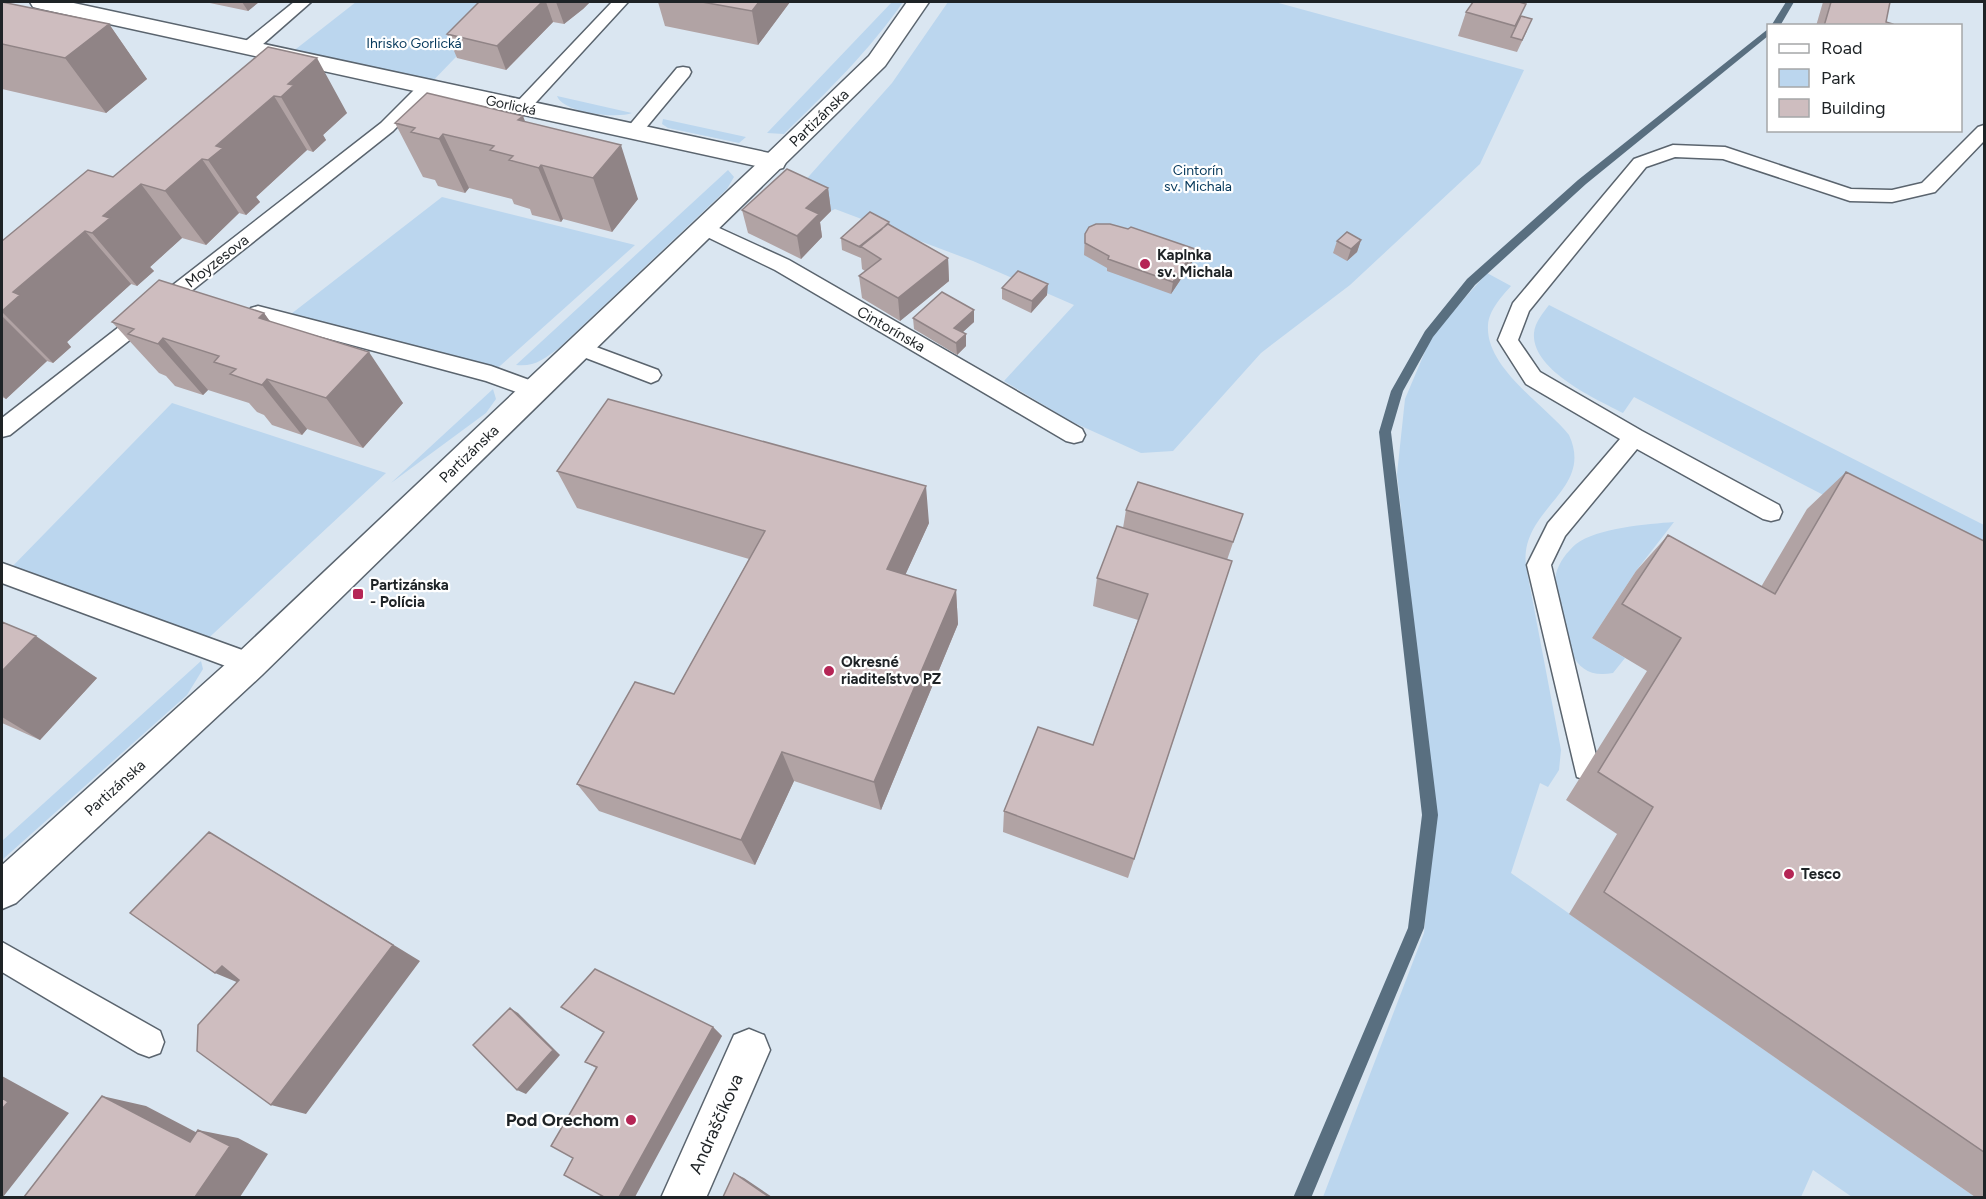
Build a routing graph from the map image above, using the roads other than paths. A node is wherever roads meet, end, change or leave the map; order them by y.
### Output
1 (41, 2) edge
2 (303, 2) edge
3 (620, 2) edge
4 (918, 2) edge
5 (248, 48) junction
6 (683, 72) dead end
7 (427, 87) junction
8 (522, 107) junction
9 (634, 131) junction
10 (1984, 131) edge
11 (774, 162) junction
12 (706, 228) junction
13 (258, 313) edge
14 (580, 348) junction
15 (651, 375) dead end
16 (536, 391) junction
17 (2, 429) edge
18 (1074, 435) dead end
19 (1634, 437) junction
20 (1771, 512) dead end
21 (2, 573) edge
22 (250, 664) junction
23 (1586, 768) dead end
24 (2, 890) edge
25 (2, 956) edge
26 (149, 1042) dead end
27 (749, 1050) dead end
28 (683, 1197) edge

1 - 5 street, Gorlická
2 - 5 lane
3 - 8 lane
4 - 11 street, Partizánska
5 - 7 street, Gorlická
6 - 9 lane
7 - 8 street, Gorlická
7 - 17 lane, Moyzesova
8 - 9 street, Gorlická
9 - 11 street, Gorlická
10 - 19 lane
11 - 12 street, Partizánska
12 - 14 street, Partizánska
12 - 18 lane, Cintorínska
13 - 16 lane
14 - 15 lane
14 - 16 street, Partizánska
16 - 22 street, Partizánska
19 - 20 lane
19 - 23 lane
21 - 22 lane
22 - 24 street, Partizánska
25 - 26 lane
27 - 28 street, Andraščíkova

